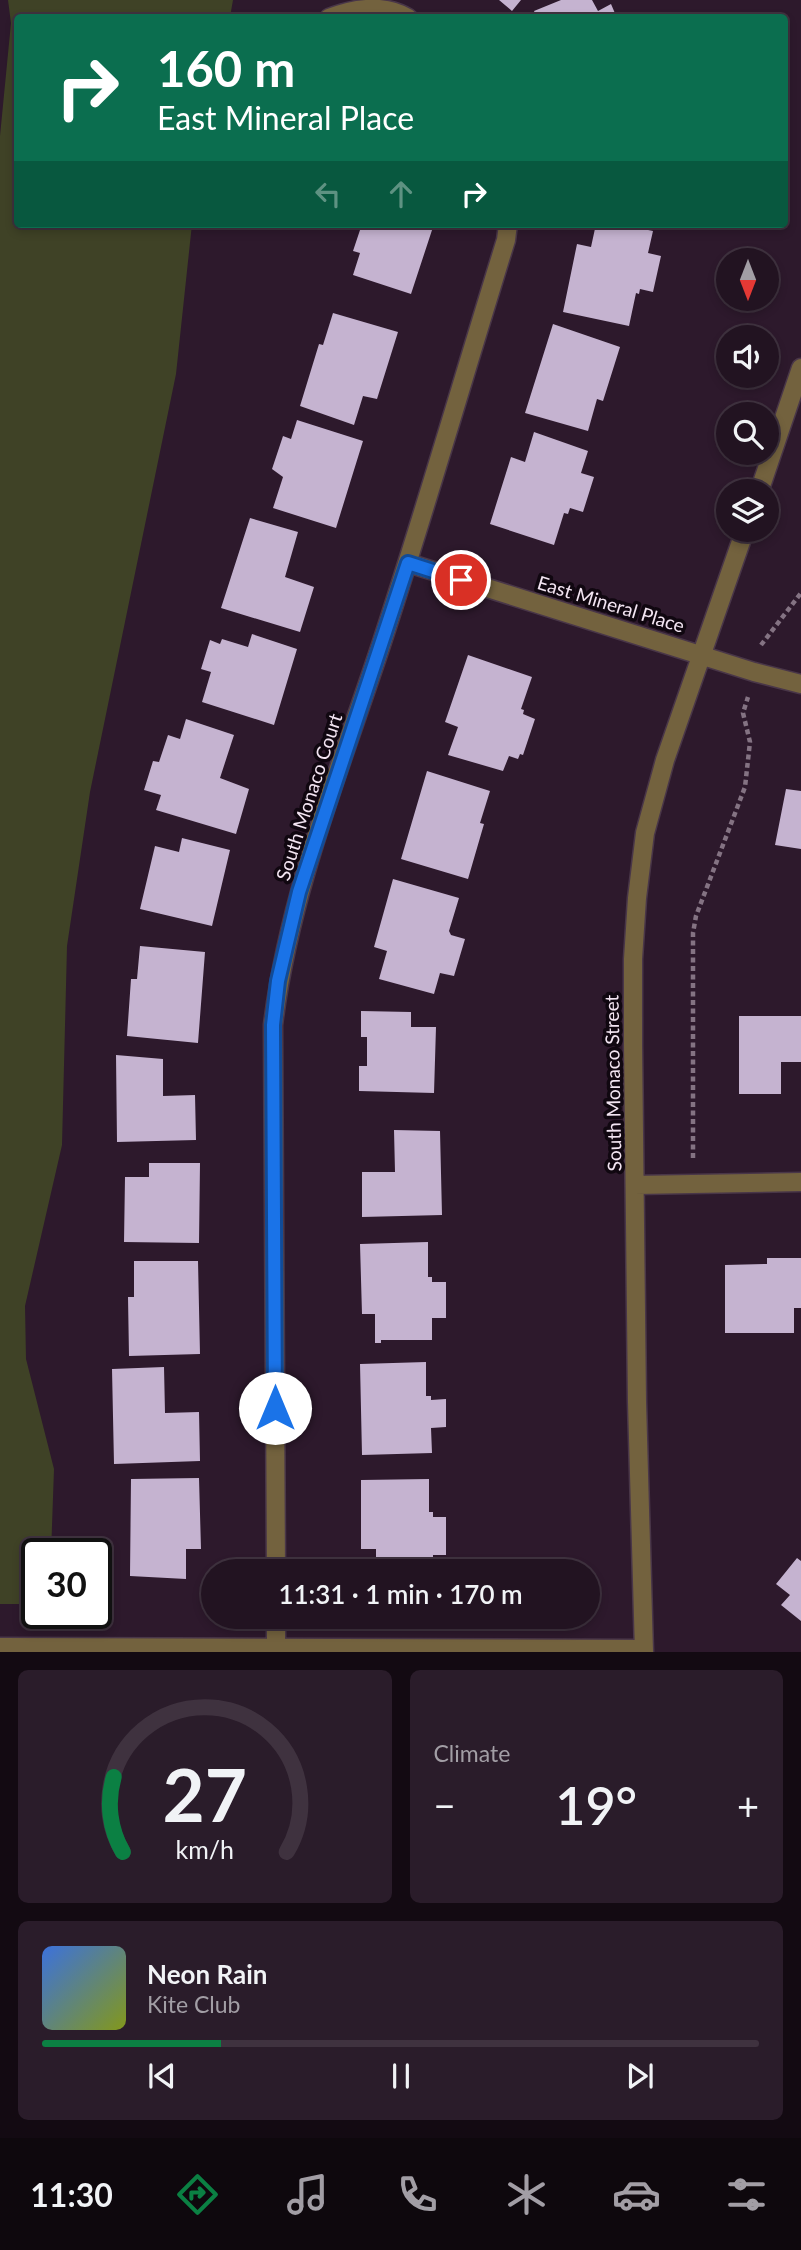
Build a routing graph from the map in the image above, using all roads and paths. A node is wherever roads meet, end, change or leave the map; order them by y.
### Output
1 (344, 14) edge
2 (401, 14) edge
3 (508, 228) edge
4 (801, 368) edge
5 (763, 479) edge
6 (741, 542) edge
7 (408, 563) junction
8 (801, 593) edge
9 (761, 642) dead end
10 (702, 654) junction
11 (801, 684) edge
12 (745, 707) dead end
13 (694, 1143) dead end
14 (801, 1182) edge
15 (635, 1185) junction
16 (276, 1559) edge
17 (276, 1629) edge
18 (0, 1647) edge
19 (276, 1648) junction
20 (644, 1650) edge

1 - 2 street
3 - 7 street, South Monaco Court
4 - 5 street
6 - 10 street, South Monaco Street
7 - 10 street, East Mineral Place
7 - 16 street, South Monaco Court
8 - 9 path
10 - 11 street, East Mineral Place
10 - 15 street, South Monaco Street
12 - 13 path
14 - 15 street
15 - 20 street, South Monaco Street
17 - 19 street
18 - 19 street
19 - 20 street

